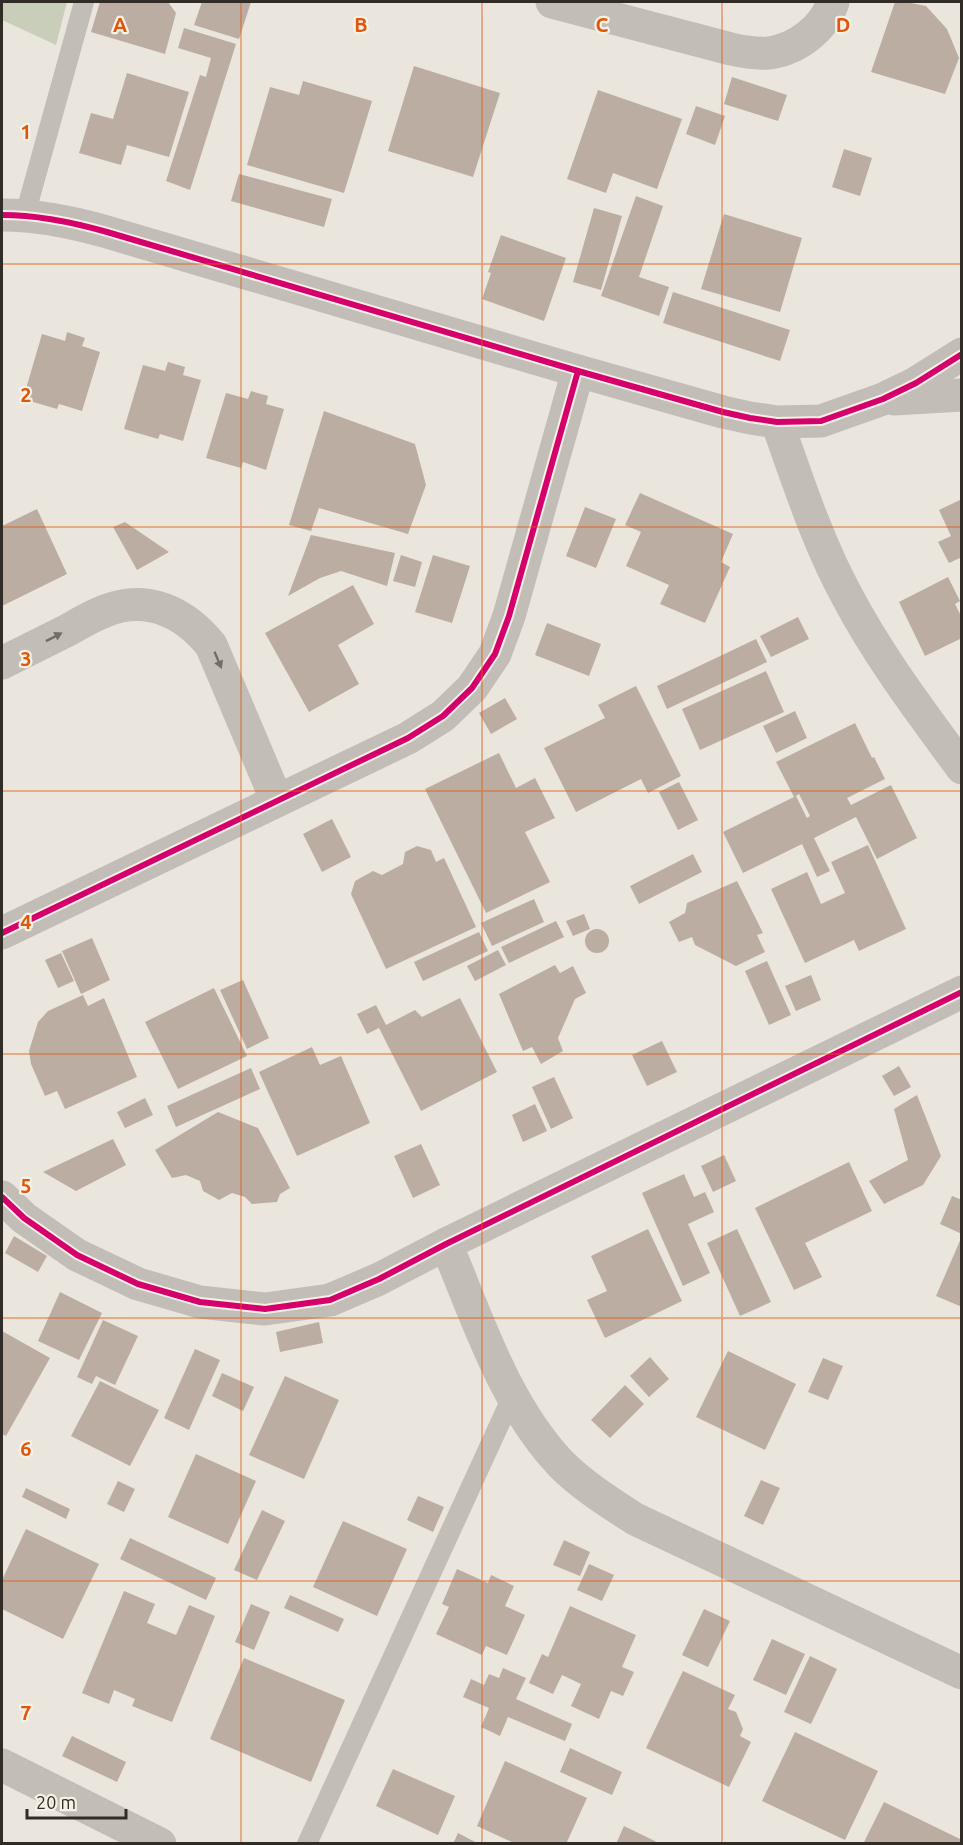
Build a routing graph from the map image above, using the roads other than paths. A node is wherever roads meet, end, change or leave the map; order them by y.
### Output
1 (84, 2) edge
2 (552, 2) edge
3 (833, 2) edge
4 (13, 215) edge
5 (962, 354) edge
6 (578, 371) junction
7 (962, 395) edge
8 (883, 399) junction
9 (777, 422) junction
10 (2, 663) edge
11 (962, 768) edge
12 (277, 801) junction
13 (2, 933) edge
14 (962, 992) edge
15 (2, 1197) edge
16 (446, 1244) junction
17 (512, 1397) junction
18 (960, 1670) edge
19 (2, 1765) edge
20 (160, 1844) edge
21 (307, 1844) edge

1 - 4 lane
2 - 3 street
4 - 6 street
5 - 8 street
6 - 9 street
6 - 12 street
7 - 8 street
8 - 9 street
9 - 11 street
10 -> 12 street
12 - 13 street
14 - 16 street
15 - 16 street
16 - 17 street
17 - 18 street
17 - 21 lane
19 - 20 street

